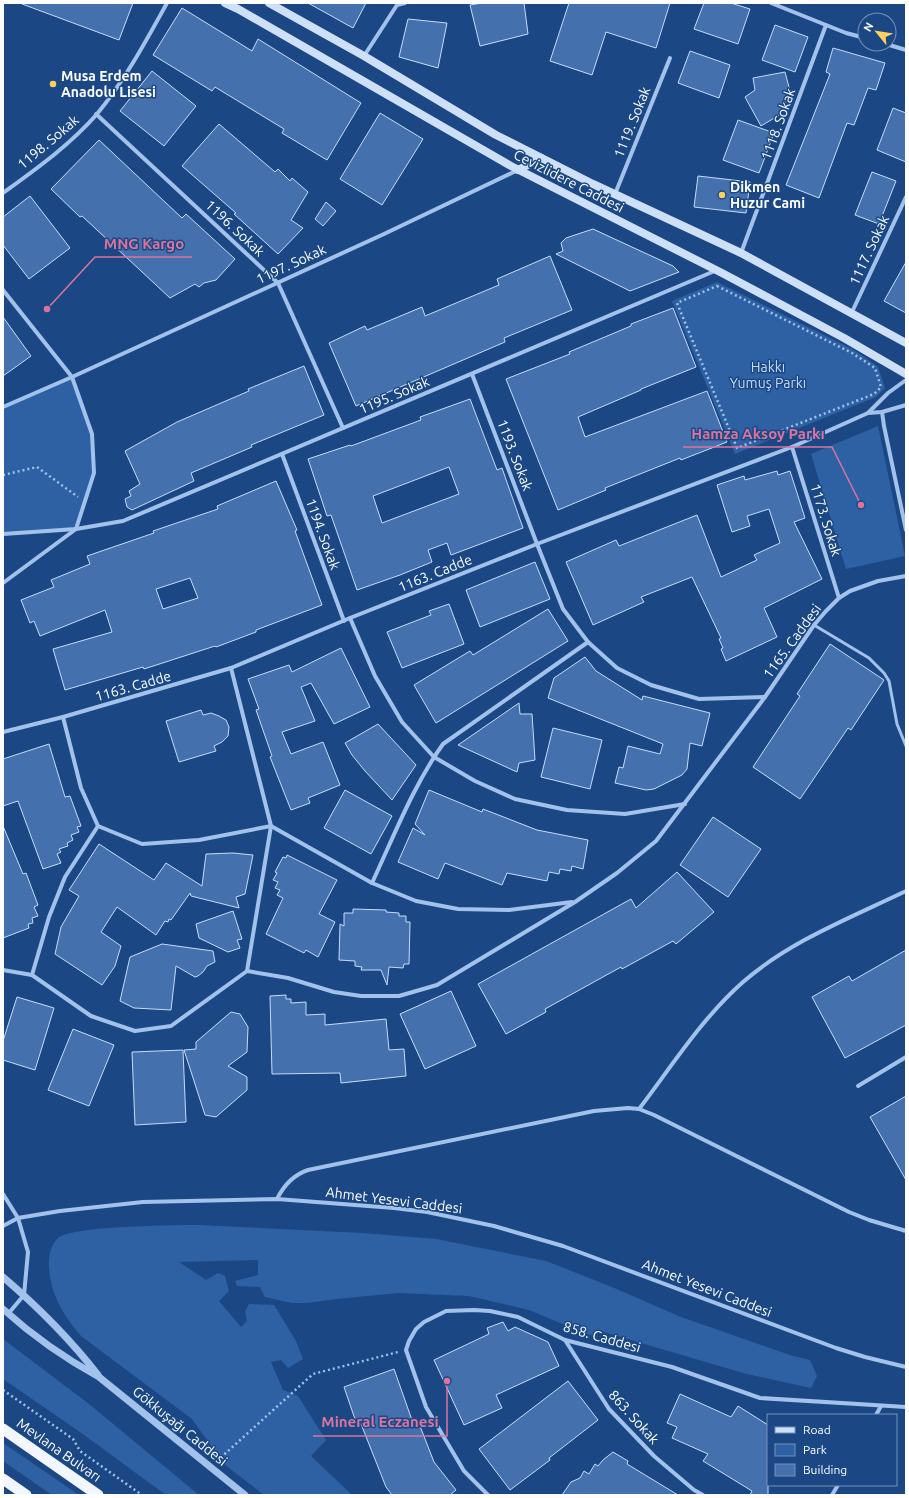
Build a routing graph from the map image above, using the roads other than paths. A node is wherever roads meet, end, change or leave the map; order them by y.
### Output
1 (167, 3) edge
2 (225, 3) edge
3 (269, 3) edge
4 (405, 3) edge
5 (771, 3) edge
6 (826, 25) junction
7 (857, 35) edge
8 (364, 56) junction
9 (670, 58) dead end
10 (96, 114) junction
11 (541, 158) junction
12 (518, 170) junction
13 (3, 193) edge
14 (615, 194) junction
15 (906, 200) edge
16 (741, 253) junction
17 (717, 270) junction
18 (278, 283) junction
19 (3, 290) edge
20 (852, 312) junction
21 (906, 343) edge
22 (472, 374) junction
23 (906, 374) edge
24 (72, 377) junction
25 (906, 380) edge
26 (906, 405) edge
27 (3, 407) edge
28 (882, 412) junction
29 (868, 413) junction
30 (343, 428) junction
31 (792, 447) junction
32 (282, 454) junction
33 (76, 529) junction
34 (906, 530) edge
35 (3, 534) edge
36 (537, 544) junction
37 (906, 576) edge
38 (3, 583) edge
39 (839, 598) junction
40 (350, 618) junction
41 (344, 621) junction
42 (814, 625) junction
43 (588, 642) junction
44 (231, 668) junction
45 (765, 698) junction
46 (63, 717) junction
47 (3, 732) edge
48 (906, 746) edge
49 (434, 757) junction
50 (685, 804) junction
51 (98, 826) junction
52 (271, 826) junction
53 (372, 883) junction
54 (906, 891) edge
55 (575, 902) junction
56 (3, 970) edge
57 (246, 971) junction
58 (32, 974) junction
59 (906, 1057) edge
60 (858, 1086) dead end
61 (639, 1109) junction
62 (3, 1194) edge
63 (277, 1199) junction
64 (18, 1218) junction
65 (3, 1226) edge
66 (906, 1231) edge
67 (3, 1277) edge
68 (24, 1295) junction
69 (5, 1312) edge
70 (565, 1340) junction
71 (906, 1367) edge
72 (99, 1377) junction
73 (882, 1406) junction
74 (906, 1407) edge
75 (877, 1414) edge
76 (3, 1429) edge
77 (3, 1479) edge
78 (837, 1486) edge
79 (26, 1495) edge
80 (98, 1495) edge
81 (245, 1495) edge
82 (488, 1495) edge
83 (703, 1495) edge
84 (832, 1495) edge

1 - 10 street, 1198. Sokak
2 - 12 main road, Cevizlidere Caddesi
3 - 8 main road, Cevizlidere Caddesi
4 - 8 street
5 - 6 street
6 - 7 street
6 - 16 street, 1118. Sokak
8 - 11 main road, Cevizlidere Caddesi
9 - 14 street, 1119. Sokak
10 - 13 street, 1198. Sokak
10 - 18 street, 1196. Sokak
11 - 12 main road
11 - 14 main road, Cevizlidere Caddesi
12 - 17 main road, Cevizlidere Caddesi
12 - 18 street, 1197. Sokak
14 - 16 main road, Cevizlidere Caddesi
15 - 20 street, 1117. Sokak
16 - 20 main road, Cevizlidere Caddesi
17 - 22 street, 1195. Sokak
17 - 23 main road, Cevizlidere Caddesi
18 - 24 street, 1197. Sokak
18 - 30 street, 1196. Sokak
19 - 24 street
20 - 21 main road, Cevizlidere Caddesi
22 - 30 street, 1195. Sokak
22 - 36 street, 1193. Sokak
24 - 27 street, 1197. Sokak
24 - 33 street
25 - 29 street, 1163. Cadde
26 - 28 street, 1163. Cadde
28 - 29 street, 1163. Cadde
28 - 34 street
29 - 31 street, 1163. Cadde
30 - 32 street, 1195. Sokak
31 - 36 street, 1163. Cadde
31 - 39 street, 1173. Sokak
32 - 33 street, 1195. Sokak
32 - 41 street, 1194. Sokak
33 - 35 street, 1195. Sokak
33 - 38 street
36 - 40 street, 1163. Cadde
36 - 43 street, 1193. Sokak
37 - 39 street, 1165. Caddesi
39 - 42 street, 1165. Caddesi
40 - 41 street, 1163. Cadde
40 - 49 street
41 - 44 street, 1163. Cadde
42 - 45 street, 1165. Caddesi
42 - 48 lane
43 - 45 street, 1193. Sokak
43 - 49 street
44 - 46 street, 1163. Cadde
44 - 52 street
45 - 50 street, 1165. Caddesi
46 - 47 street, 1163. Cadde
46 - 51 street
49 - 50 street
49 - 53 street
50 - 55 street, 1165. Caddesi
51 - 52 street
51 - 58 street
52 - 53 street
52 - 57 street
53 - 55 street
54 - 61 street
55 - 57 street, 1165. Caddesi
56 - 58 street
57 - 58 street
59 - 60 street
61 - 63 street
61 - 66 street
62 - 64 street
63 - 64 street, Ahmet Yesevi Caddesi
63 - 71 street, Ahmet Yesevi Caddesi
64 - 65 street, Ahmet Yesevi Caddesi
64 - 68 street
67 - 68 street
68 - 69 street
68 - 72 street
69 - 72 street
70 - 73 street, 858. Caddesi
70 - 82 street, 858. Caddesi
70 - 83 street, 863. Sokak
72 - 81 street, Gökkuşağı Caddesi
73 - 74 street, 858. Caddesi
73 - 75 street
76 - 80 highway, Mevlana Bulvarı
77 - 79 highway
78 - 84 street

